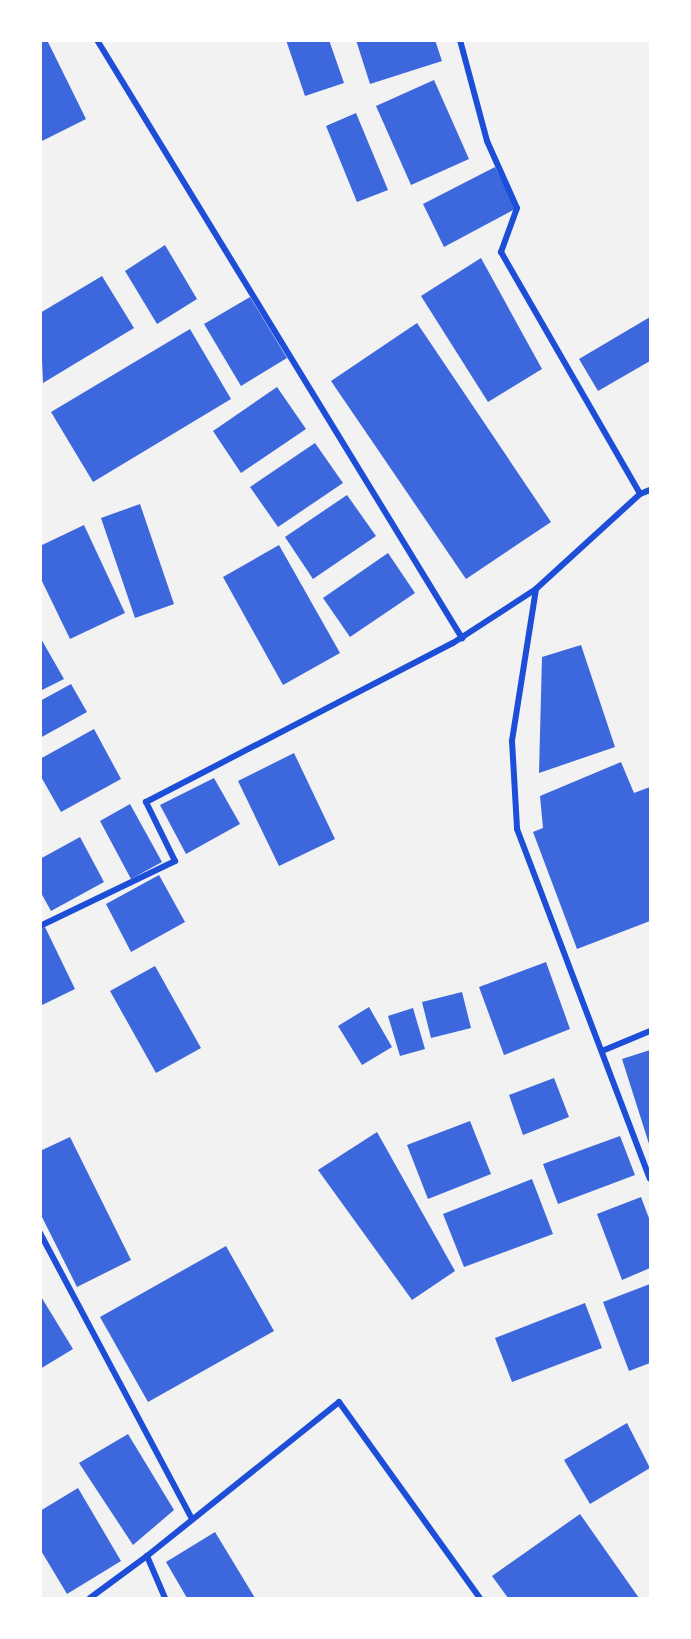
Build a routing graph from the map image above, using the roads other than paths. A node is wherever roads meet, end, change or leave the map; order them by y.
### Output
1 (98, 40) edge
2 (460, 40) edge
3 (651, 490) edge
4 (640, 494) junction
5 (536, 589) junction
6 (462, 638) junction
7 (40, 926) edge
8 (651, 1031) edge
9 (602, 1051) junction
10 (651, 1179) edge
11 (40, 1233) edge
12 (191, 1517) junction
13 (147, 1556) junction
14 (90, 1599) edge
15 (165, 1599) edge
16 (480, 1599) edge

1 - 6 street
2 - 4 street
3 - 4 street
4 - 5 street
5 - 6 street
5 - 9 street
6 - 7 street
8 - 9 street
9 - 10 street
11 - 12 street
12 - 13 street
12 - 16 street
13 - 14 street
13 - 15 street

